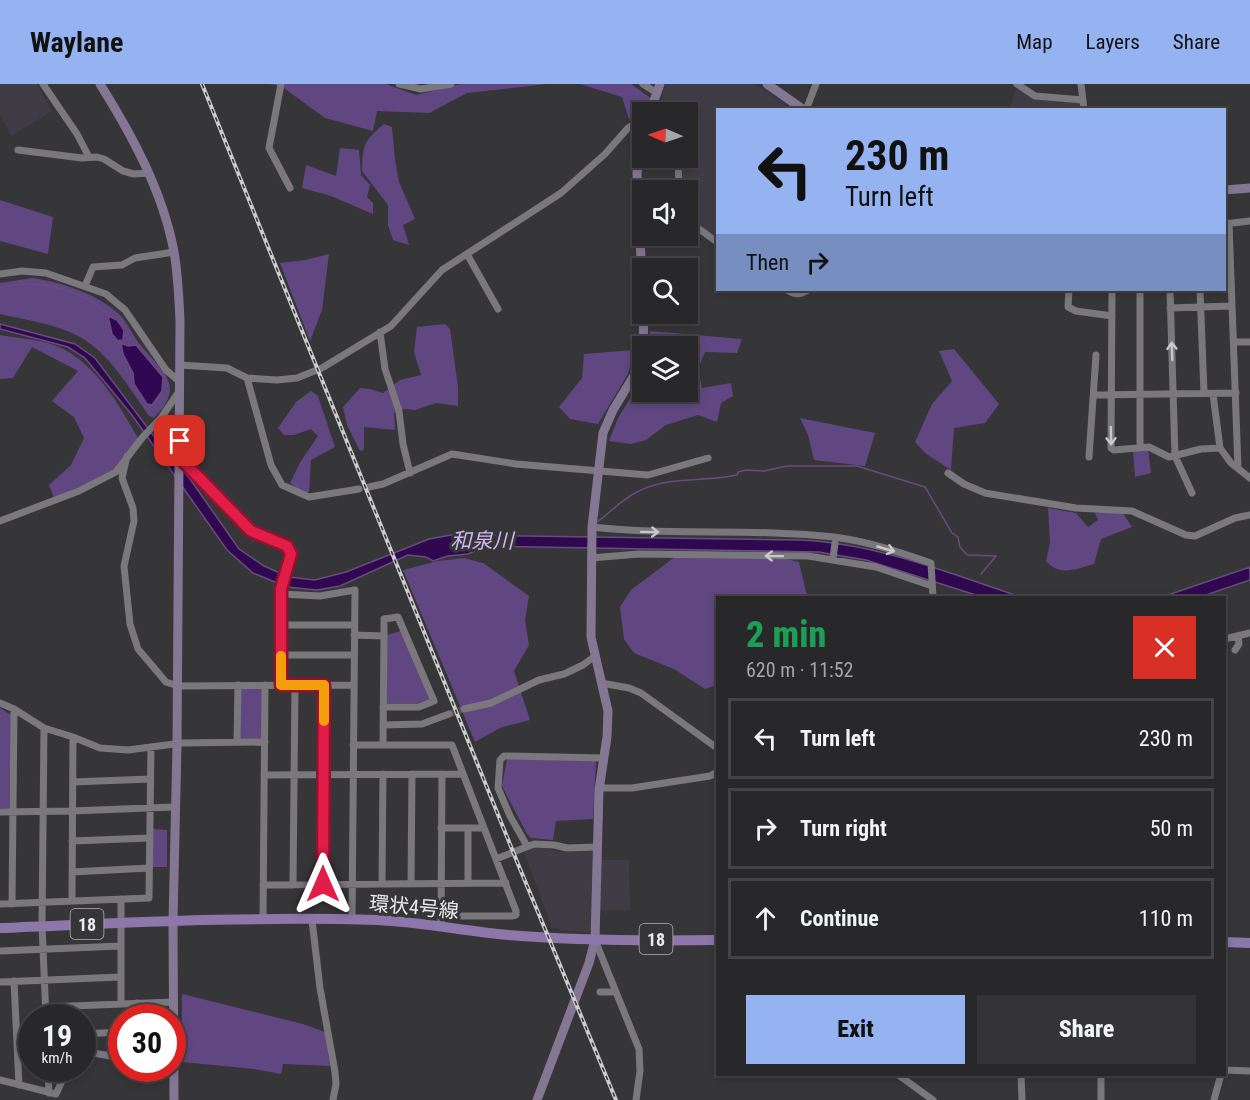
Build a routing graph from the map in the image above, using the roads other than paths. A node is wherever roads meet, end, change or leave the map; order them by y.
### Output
1 (43, 84) edge
2 (100, 84) edge
3 (281, 84) edge
4 (399, 84) edge
5 (451, 84) edge
6 (643, 84) edge
7 (767, 84) edge
8 (816, 84) edge
9 (1017, 84) edge
10 (1082, 84) edge
11 (658, 88) edge
12 (1083, 100) junction
13 (802, 108) edge
14 (806, 108) edge
15 (1084, 108) edge
16 (632, 125) edge
17 (18, 150) dead end
18 (89, 158) junction
19 (638, 168) edge
20 (149, 173) junction
21 (290, 188) dead end
22 (1250, 188) edge
23 (1226, 190) edge
24 (1250, 221) edge
25 (1227, 223) edge
26 (698, 228) edge
27 (716, 241) edge
28 (174, 252) junction
29 (467, 254) junction
30 (641, 258) edge
31 (0, 274) edge
32 (85, 286) junction
33 (788, 291) edge
34 (806, 291) edge
35 (1069, 291) edge
36 (1112, 291) edge
37 (1140, 291) edge
38 (1170, 291) edge
39 (1200, 291) edge
40 (1233, 306) junction
41 (1170, 308) junction
42 (1200, 308) junction
43 (498, 309) dead end
44 (1112, 316) junction
45 (380, 332) junction
46 (1234, 342) junction
47 (1250, 342) edge
48 (1096, 355) dead end
49 (180, 365) junction
50 (247, 378) junction
51 (632, 379) edge
52 (180, 386) junction
53 (1174, 393) junction
54 (1204, 393) junction
55 (1236, 393) junction
56 (1140, 394) junction
57 (1213, 394) junction
58 (1094, 395) junction
59 (1111, 395) junction
60 (1140, 447) junction
61 (1220, 448) junction
62 (127, 456) junction
63 (1175, 456) junction
64 (1089, 457) dead end
65 (708, 458) dead end
66 (180, 462) junction
67 (1238, 468) junction
68 (599, 472) junction
69 (410, 473) junction
70 (948, 473) dead end
71 (1250, 478) edge
72 (369, 487) dead end
73 (359, 489) dead end
74 (1192, 493) dead end
75 (1250, 515) edge
76 (0, 521) edge
77 (592, 532) junction
78 (836, 543) dead end
79 (591, 554) junction
80 (833, 556) junction
81 (932, 582) junction
82 (282, 591) junction
83 (933, 596) edge
84 (281, 625) junction
85 (354, 625) junction
86 (1250, 633) edge
87 (354, 635) junction
88 (384, 636) junction
89 (1238, 636) junction
90 (1226, 639) edge
91 (1235, 650) dead end
92 (281, 655) junction
93 (354, 655) junction
94 (595, 656) junction
95 (601, 682) junction
96 (238, 685) junction
97 (265, 685) junction
98 (281, 685) junction
99 (295, 685) junction
100 (324, 685) junction
101 (354, 685) junction
102 (178, 686) junction
103 (0, 704) edge
104 (383, 707) junction
105 (14, 709) junction
106 (464, 709) tunnel mouth
107 (450, 714) tunnel mouth
108 (383, 724) junction
109 (44, 728) junction
110 (73, 736) junction
111 (237, 742) junction
112 (265, 742) junction
113 (177, 745) junction
114 (353, 745) junction
115 (383, 745) junction
116 (151, 747) junction
117 (716, 747) edge
118 (604, 758) junction
119 (716, 773) edge
120 (383, 774) junction
121 (412, 774) junction
122 (442, 774) junction
123 (463, 774) junction
124 (264, 775) junction
125 (294, 775) junction
126 (324, 775) junction
127 (353, 775) junction
128 (150, 779) junction
129 (73, 782) junction
130 (599, 788) junction
131 (174, 807) junction
132 (150, 808) junction
133 (72, 811) junction
134 (0, 812) edge
135 (13, 812) junction
136 (43, 812) junction
137 (441, 828) junction
138 (468, 828) junction
139 (484, 828) junction
140 (150, 838) junction
141 (72, 841) junction
142 (527, 846) junction
143 (597, 847) junction
144 (496, 859) junction
145 (149, 868) junction
146 (72, 872) junction
147 (468, 883) junction
148 (506, 883) junction
149 (323, 884) junction
150 (352, 884) junction
151 (382, 884) junction
152 (411, 884) junction
153 (441, 884) junction
154 (263, 885) junction
155 (293, 885) junction
156 (121, 899) junction
157 (72, 901) junction
158 (42, 902) junction
159 (0, 904) edge
160 (12, 904) junction
161 (446, 916) dead end
162 (263, 920) junction
163 (312, 920) junction
164 (352, 920) junction
165 (173, 921) junction
166 (121, 922) junction
167 (42, 926) junction
168 (441, 926) junction
169 (0, 928) edge
170 (595, 940) junction
171 (716, 940) edge
172 (1226, 942) edge
173 (1250, 943) edge
174 (121, 946) junction
175 (43, 949) junction
176 (0, 951) edge
177 (121, 977) junction
178 (44, 980) junction
179 (14, 981) junction
180 (0, 982) edge
181 (600, 992) dead end
182 (616, 992) junction
183 (172, 1002) joint
184 (137, 1003) joint
185 (46, 1004) edge
186 (121, 1004) joint
187 (1226, 1070) edge
188 (1250, 1071) edge
189 (900, 1076) edge
190 (1021, 1076) edge
191 (1101, 1076) edge
192 (1220, 1076) edge
193 (0, 1080) edge
194 (49, 1082) edge
195 (62, 1082) edge
196 (173, 1082) edge
197 (19, 1085) junction
198 (49, 1093) junction
199 (174, 1100) edge
200 (333, 1100) edge
201 (537, 1100) edge
202 (636, 1100) edge
203 (933, 1100) edge
204 (1022, 1100) edge
205 (1101, 1100) edge
206 (1214, 1100) edge

1 - 18 street
2 - 20 street
3 - 21 street
4 - 5 street
6 - 11 street
7 - 13 street
8 - 14 street
9 - 12 street
10 - 12 street
12 - 15 street
16 - 29 street
17 - 18 street
18 - 20 street
19 - 30 street
20 - 28 street
22 - 23 street
24 - 25 street
25 - 40 street
26 - 27 street
28 - 32 street
28 - 49 street
29 - 43 street
29 - 45 street
31 - 32 street
32 - 52 street
33 - 34 street
35 - 44 street
36 - 44 street
37 - 56 street
38 - 41 street
39 - 42 street
40 - 42 street
40 - 46 street
41 - 42 street
53 -> 41 street
42 - 54 street
44 - 59 street
45 - 50 street
45 - 69 street
46 - 47 street
46 - 55 street
48 - 58 street
49 - 50 street
49 - 52 street
50 - 73 street
51 - 68 street
52 - 62 street
52 - 66 street
53 - 54 street
53 - 56 street
53 - 63 street
54 - 57 street
55 - 57 street
55 - 67 street
56 - 59 street
56 - 60 street
57 - 61 street
58 - 59 street
58 - 64 street
59 -> 60 street
60 - 63 street
61 - 63 street
61 - 67 street
62 - 76 street
62 - 102 street
63 - 74 street
65 - 68 street
66 - 82 street
66 - 102 street
67 - 71 street
68 - 69 street
68 - 77 street
69 - 72 street
70 - 75 street
77 - 79 street
77 -> 81 street
78 - 80 street
80 -> 79 street
79 - 94 street
80 - 81 street
81 - 83 street
82 - 84 street
82 - 85 street
84 - 85 street
84 - 92 street
85 - 87 street
86 - 89 street
87 - 88 street
87 - 93 street
88 - 104 street
88 - 104 street
89 - 90 street
89 - 91 street
92 - 93 street
92 - 98 street
93 - 101 street
94 - 95 street
94 - 106 street
95 - 117 street
95 - 118 street
96 - 97 street
96 - 102 street
96 - 111 street
97 - 98 street
97 - 112 street
98 - 99 street
99 - 100 street
99 - 125 street
100 - 101 street
100 - 126 street
101 - 114 street
102 - 113 street
103 - 105 street
104 - 108 street
105 - 109 street
105 - 135 street
107 - 108 street
108 - 115 street
109 - 110 street
109 - 136 street
110 - 116 street
110 - 129 street
111 - 112 street
111 - 113 street
112 - 124 street
113 - 116 street
113 - 131 street
114 - 115 street
114 - 127 street
115 - 123 street
116 - 128 street
118 - 130 street
118 - 142 street
119 - 130 street
120 - 121 street
120 - 127 street
120 - 151 street
121 - 122 street
121 - 152 street
122 - 123 street
122 - 137 street
123 - 139 street
124 - 125 street
124 - 154 street
125 - 126 street
125 - 155 street
126 - 127 street
126 - 149 street
127 - 150 street
128 - 129 street
128 - 132 street
129 - 133 street
130 - 143 street
131 - 132 street
131 - 165 street
132 - 133 street
132 - 140 street
133 - 136 street
133 - 141 street
134 - 135 street
135 - 136 street
135 - 160 street
136 - 158 street
137 - 138 street
137 - 153 street
138 - 139 street
138 - 147 street
139 - 144 street
140 - 141 street
140 - 145 street
141 - 146 street
142 - 143 street
142 - 144 street
143 - 170 street
144 - 148 street
145 - 146 street
145 - 156 street
146 - 157 street
147 - 148 street
147 - 153 street
148 - 161 street
149 - 150 street
149 - 155 street
150 - 151 street
150 - 164 street
151 - 152 street
152 - 153 street
153 - 168 street
154 - 155 street
154 - 162 street
156 - 157 street
156 - 166 street
157 - 158 street
158 - 160 street
158 - 167 street
159 - 160 street
162 - 163 main road, 環状4号線 / 18
162 - 165 main road, 環状4号線 / 18
163 - 164 main road, 環状4号線 / 18
163 - 200 street
164 - 168 main road, 環状4号線 / 18
165 - 166 main road, 環状4号線 / 18
165 - 183 street
166 - 167 main road, 環状4号線 / 18
166 - 174 street
167 - 169 main road, 環状4号線 / 18
167 - 175 street
168 - 170 main road, 環状4号線 / 18
170 - 171 main road, 環状4号線 / 18
170 - 182 street
170 - 201 street
172 - 173 main road
174 - 175 street
174 - 177 street
175 - 176 street
175 - 178 street
177 - 178 street
177 - 186 street
178 - 179 street
178 - 185 street
179 - 180 street
179 - 197 street
181 - 182 street
182 - 202 street
183 - 184 street
184 - 186 street
187 - 188 street
189 - 203 street
190 - 204 street
191 - 205 street
192 - 206 street
193 - 197 street
194 - 198 street
195 - 198 street
196 - 199 street
197 - 198 street

